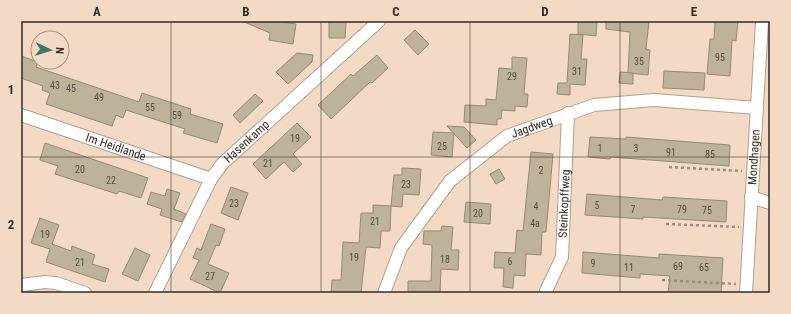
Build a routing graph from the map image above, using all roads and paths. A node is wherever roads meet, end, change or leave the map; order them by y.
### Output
1 (379, 21) edge
2 (762, 21) edge
3 (757, 108) junction
4 (568, 113) junction
5 (21, 115) edge
6 (669, 167) dead end
7 (753, 172) junction
8 (211, 179) junction
9 (751, 197) junction
10 (770, 203) edge
11 (666, 224) dead end
12 (750, 228) junction
13 (662, 280) dead end
14 (21, 285) edge
15 (746, 289) edge
16 (546, 291) dead end
17 (85, 293) edge
18 (155, 293) edge
19 (384, 293) edge

1 - 8 street, Hasenkamp
2 - 3 street, Mondhagen
3 - 4 street, Jagdweg
3 - 7 street, Mondhagen
4 - 16 street, Steinkopffweg
4 - 19 street, Jagdweg
5 - 8 street, Im Heidlande
6 - 7 path
7 - 9 street, Mondhagen
8 - 18 street, Hasenkamp
9 - 10 street
9 - 12 street, Mondhagen
11 - 12 path
12 - 15 street, Mondhagen
13 - 15 path
14 - 17 street

